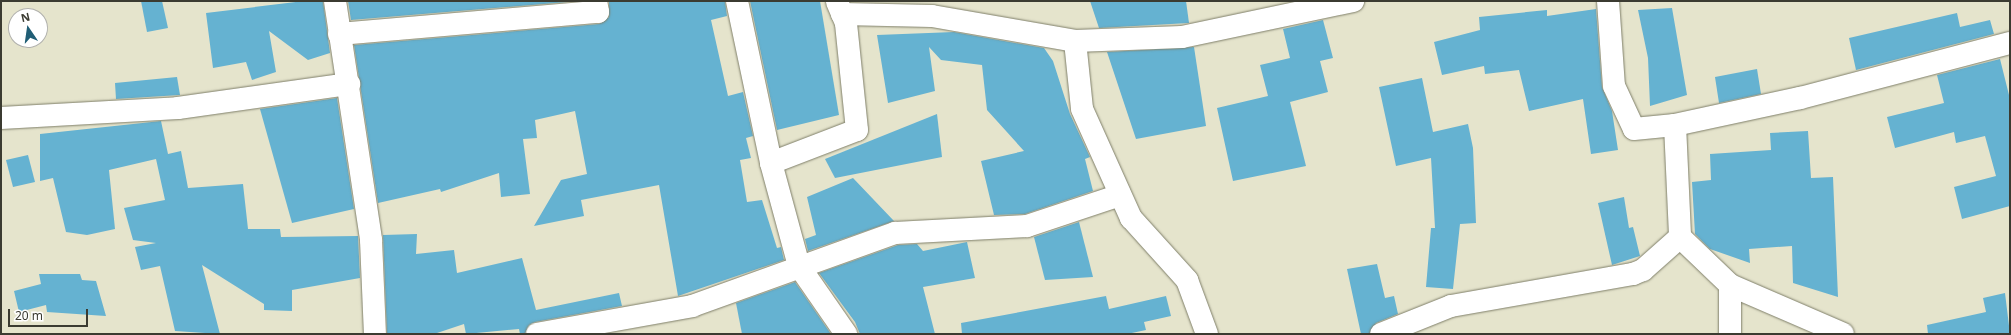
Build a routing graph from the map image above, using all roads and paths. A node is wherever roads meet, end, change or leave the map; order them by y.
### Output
1 (335, 1) edge
2 (596, 1) edge
3 (737, 1) edge
4 (1353, 1) edge
5 (1608, 1) edge
6 (839, 7) edge
7 (339, 34) junction
8 (1075, 41) junction
9 (2010, 43) edge
10 (349, 84) junction
11 (2, 123) edge
12 (1675, 125) junction
13 (771, 164) junction
14 (1120, 195) junction
15 (1680, 237) junction
16 (799, 266) junction
17 (1730, 285) junction
18 (375, 334) edge
19 (537, 334) edge
20 (846, 334) edge
21 (1207, 334) edge
22 (1381, 334) edge
23 (1730, 334) edge
24 (1843, 334) edge

1 - 7 street
2 - 7 street
3 - 13 street
4 - 8 street
5 - 12 street
6 - 8 street
6 - 13 street
7 - 10 street
8 - 14 street
9 - 12 street
10 - 11 street
10 - 18 street
12 - 15 street
13 - 16 street
14 - 16 street
14 - 21 street
15 - 17 street
15 - 22 street
16 - 19 street
16 - 20 street
17 - 23 street
17 - 24 street

